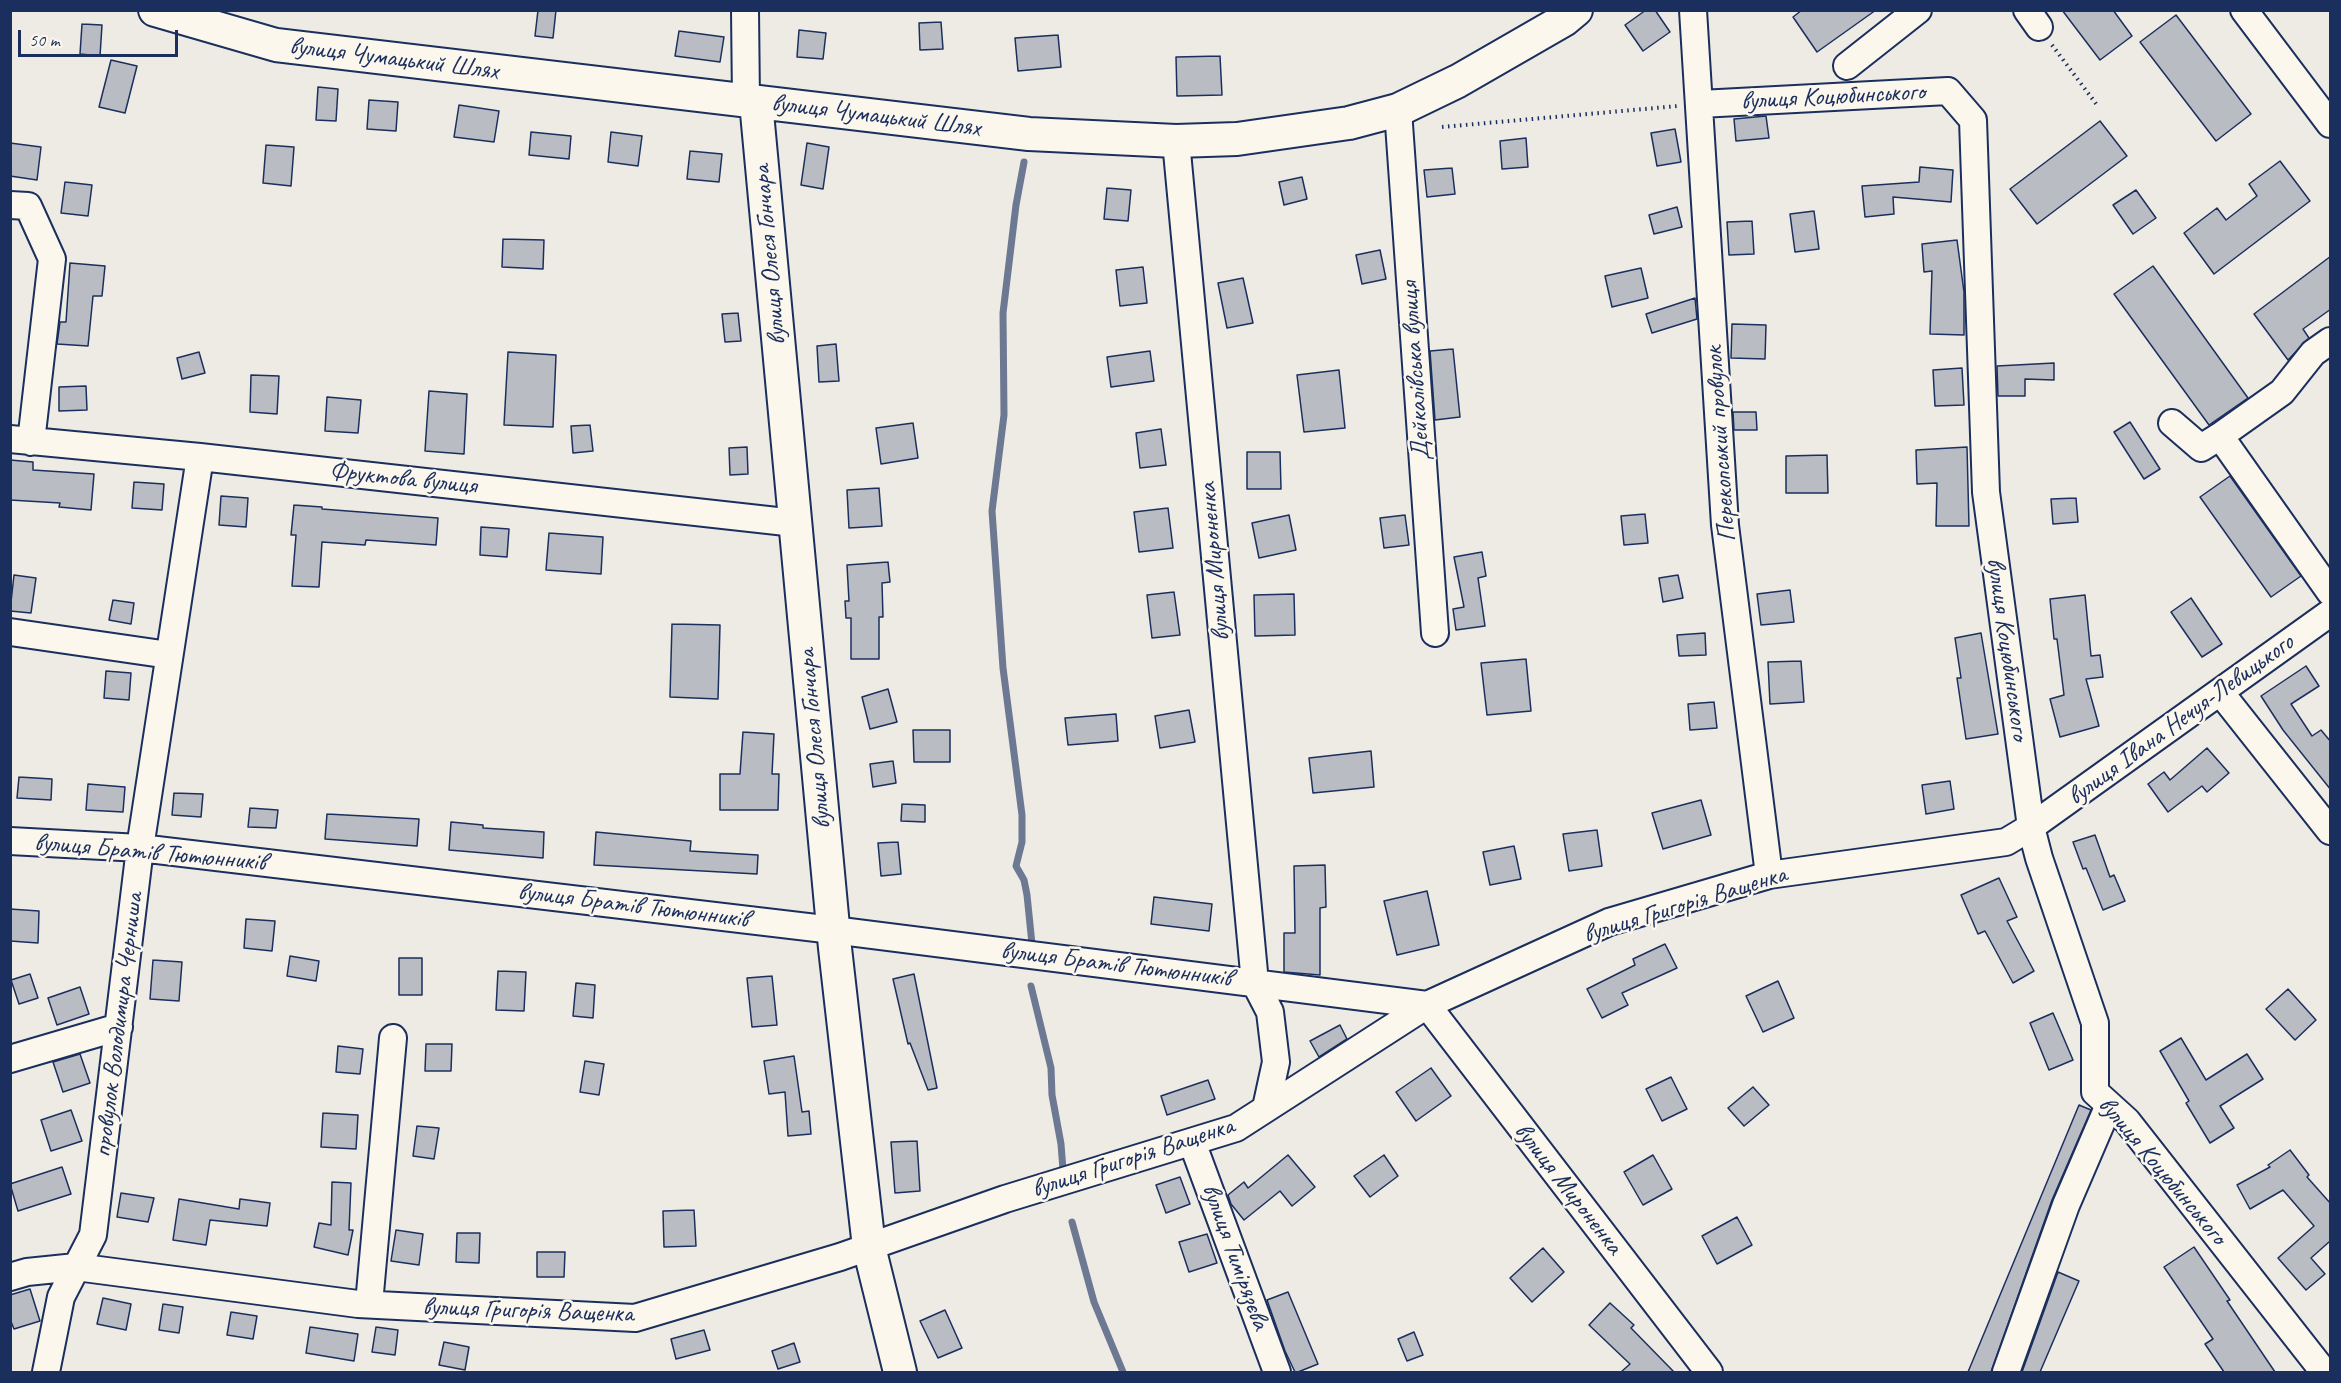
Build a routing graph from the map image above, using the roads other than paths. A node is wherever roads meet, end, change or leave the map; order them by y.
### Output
1 (155, 10) edge
2 (745, 10) edge
3 (1576, 10) edge
4 (1693, 10) edge
5 (1918, 10) edge
6 (2244, 10) edge
7 (1846, 66) dead end
8 (751, 101) junction
9 (1700, 104) junction
10 (1398, 110) junction
11 (2331, 124) edge
12 (1176, 141) junction
13 (10, 205) edge
14 (2331, 341) edge
15 (2172, 423) dead end
16 (2220, 436) junction
17 (21, 441) edge
18 (200, 457) junction
19 (795, 523) junction
20 (2331, 592) edge
21 (2331, 613) edge
22 (10, 632) edge
23 (1435, 633) dead end
24 (170, 655) junction
25 (2220, 692) junction
26 (2031, 827) junction
27 (2331, 831) edge
28 (10, 841) edge
29 (140, 848) junction
30 (1769, 875) junction
31 (833, 930) junction
32 (1255, 983) junction
33 (1427, 1005) junction
34 (119, 1027) junction
35 (393, 1038) dead end
36 (10, 1059) edge
37 (2109, 1105) junction
38 (1266, 1108) junction
39 (1192, 1142) junction
40 (869, 1247) junction
41 (76, 1268) junction
42 (10, 1277) edge
43 (369, 1304) junction
44 (46, 1372) edge
45 (900, 1372) edge
46 (1277, 1372) edge
47 (1709, 1372) edge
48 (2006, 1372) edge
49 (2324, 1372) edge

1 - 8 main road, вулиця Чумацький Шлях
2 - 8 street
3 - 10 main road, вулиця Чумацький Шлях
4 - 9 street, Перекопський провулок
5 - 7 street
6 - 11 street
8 - 12 main road, вулиця Чумацький Шлях
8 - 19 main road, вулиця Олеся Гончара
9 - 26 street, вулиця Коцюбинського
9 - 30 street, Перекопський провулок
10 - 12 main road, вулиця Чумацький Шлях
10 - 23 street, Дейкалівська вулиця
12 - 32 street, вулиця Мироненка
13 - 17 street
14 - 16 street
15 - 16 street
16 - 20 street
17 - 18 street, Фруктова вулиця
18 - 19 street, Фруктова вулиця
18 - 24 street, провулок Володимира Черниша
19 - 31 main road, вулиця Олеся Гончара
21 - 25 street, вулиця Івана Нечуя-Левицького
22 - 24 street
24 - 29 street, провулок Володимира Черниша
25 - 26 street, вулиця Івана Нечуя-Левицького
25 - 27 street
26 - 30 street, вулиця Григорія Ващенка
26 - 37 street, вулиця Коцюбинського
28 - 29 street, вулиця Братів Тютюнників
29 - 31 street, вулиця Братів Тютюнників
29 - 34 street, провулок Володимира Черниша
30 - 33 street, вулиця Григорія Ващенка
31 - 32 street, вулиця Братів Тютюнників
31 - 40 main road, вулиця Олеся Гончара
32 - 33 street, вулиця Братів Тютюнників
32 - 38 street
33 - 38 street, вулиця Григорія Ващенка
33 - 47 street, вулиця Мироненка
34 - 36 street
34 - 41 street, провулок Володимира Черниша
35 - 43 street
37 - 48 street
37 - 49 street, вулиця Коцюбинського
38 - 39 street, вулиця Григорія Ващенка
39 - 40 street, вулиця Григорія Ващенка
39 - 46 street, вулиця Тимірязєва
40 - 43 street, вулиця Григорія Ващенка
40 - 45 main road, вулиця Олеся Гончара
41 - 42 street, вулиця Григорія Ващенка
41 - 43 street, вулиця Григорія Ващенка
41 - 44 street, провулок Володимира Черниша

